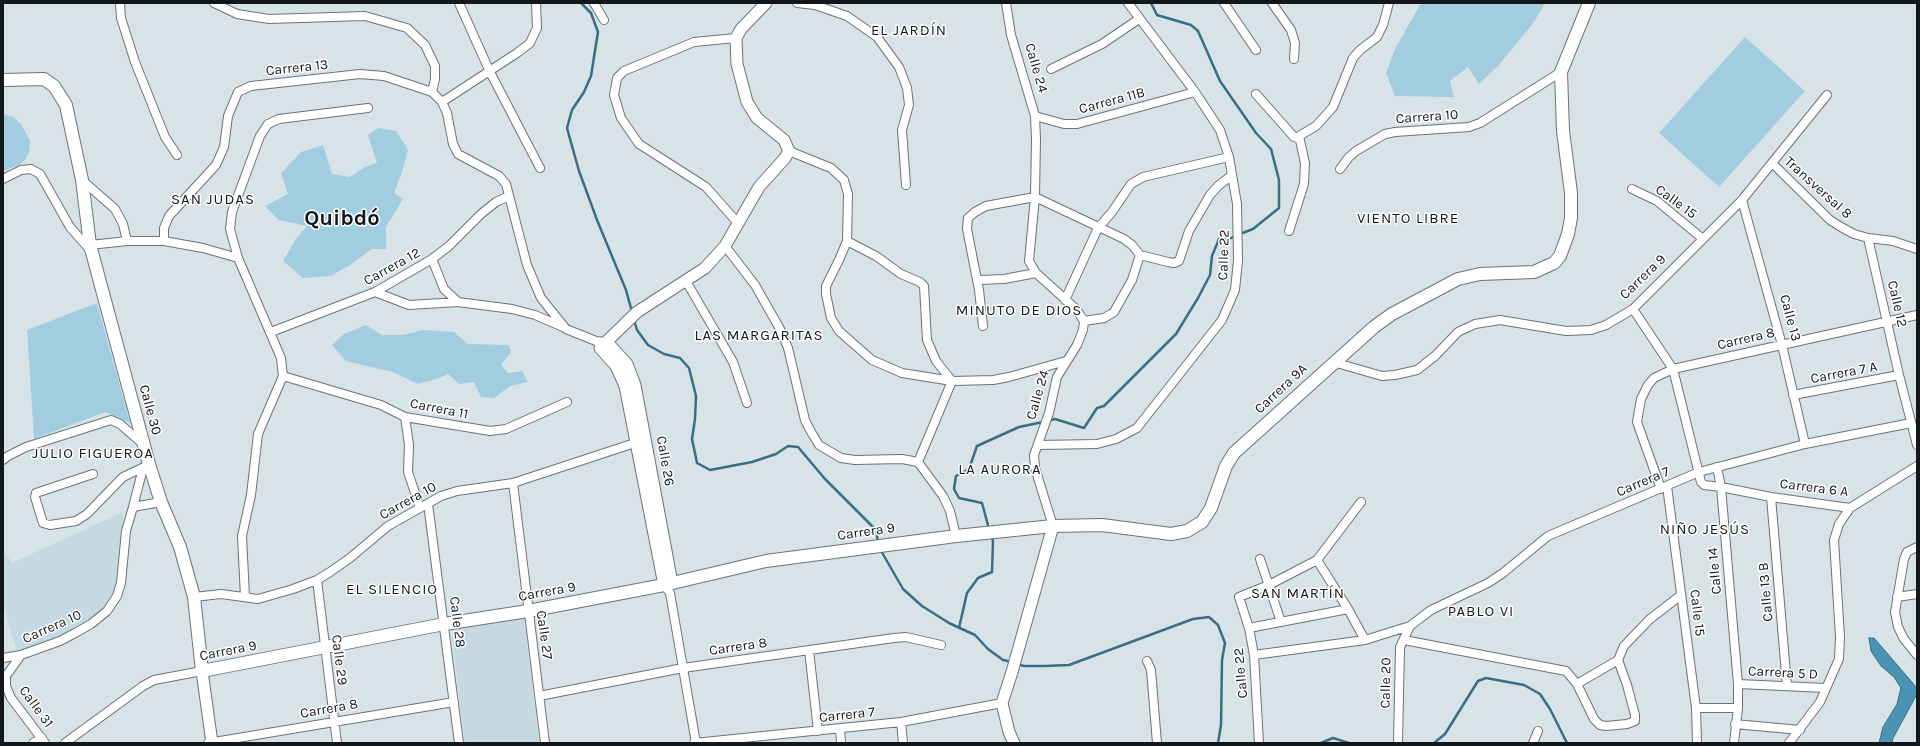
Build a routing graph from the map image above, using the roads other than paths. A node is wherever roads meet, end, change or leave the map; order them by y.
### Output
1 (120, 3) edge
2 (214, 3) edge
3 (459, 3) edge
4 (536, 3) edge
5 (594, 3) edge
6 (766, 3) edge
7 (797, 3) edge
8 (1006, 3) edge
9 (1128, 3) edge
10 (1224, 3) edge
11 (1272, 3) edge
12 (1389, 3) edge
13 (1589, 3) edge
14 (1139, 19) junction
15 (604, 20) dead end
16 (736, 38) junction
17 (1256, 50) dead end
18 (1294, 59) dead end
19 (1051, 69) dead end
20 (490, 72) junction
21 (1561, 72) junction
22 (3, 80) edge
23 (432, 92) junction
24 (1195, 92) junction
25 (1256, 94) dead end
26 (1827, 95) dead end
27 (442, 102) junction
28 (368, 108) dead end
29 (1034, 116) junction
30 (1299, 140) junction
31 (789, 151) junction
32 (177, 155) dead end
33 (1229, 157) junction
34 (1772, 163) junction
35 (540, 168) dead end
36 (1340, 169) dead end
37 (1232, 175) junction
38 (3, 179) edge
39 (82, 180) junction
40 (906, 185) dead end
41 (1632, 189) dead end
42 (509, 196) junction
43 (1035, 197) junction
44 (1742, 200) junction
45 (737, 222) junction
46 (1098, 228) junction
47 (1289, 231) dead end
48 (1868, 238) junction
49 (1703, 239) junction
50 (164, 241) junction
51 (846, 241) junction
52 (127, 242) junction
53 (725, 246) junction
54 (91, 249) junction
55 (1917, 249) edge
56 (1140, 255) junction
57 (238, 258) junction
58 (432, 260) junction
59 (1036, 273) junction
60 (978, 280) junction
61 (686, 281) junction
62 (375, 292) junction
63 (1065, 300) junction
64 (458, 302) junction
65 (1633, 309) junction
66 (1917, 314) edge
67 (1084, 321) junction
68 (1888, 322) junction
69 (983, 326) dead end
70 (566, 328) junction
71 (271, 332) junction
72 (601, 344) junction
73 (1782, 345) junction
74 (1066, 360) junction
75 (1333, 362) junction
76 (1673, 369) junction
77 (1899, 375) junction
78 (283, 376) junction
79 (952, 381) junction
80 (1793, 396) junction
81 (1641, 399) joint
82 (567, 402) dead end
83 (747, 403) dead end
84 (406, 417) junction
85 (1911, 423) junction
86 (641, 441) junction
87 (1805, 444) junction
88 (144, 445) junction
89 (1038, 445) junction
90 (1917, 445) edge
91 (3, 460) edge
92 (918, 462) junction
93 (147, 465) junction
94 (1917, 466) edge
95 (1717, 467) junction
96 (1699, 472) junction
97 (93, 474) dead end
98 (513, 483) junction
99 (1721, 487) junction
100 (1664, 488) junction
101 (1771, 496) junction
102 (162, 502) junction
103 (1361, 502) dead end
104 (428, 504) junction
105 (133, 507) junction
106 (420, 508) junction
107 (1850, 508) junction
108 (1053, 526) junction
109 (956, 536) junction
110 (1917, 547) edge
111 (1260, 559) dead end
112 (1317, 560) junction
113 (317, 580) junction
114 (1269, 585) junction
115 (669, 587) junction
116 (1917, 594) edge
117 (1681, 595) junction
118 (194, 597) junction
119 (245, 597) junction
120 (1896, 597) junction
121 (1348, 609) junction
122 (528, 611) junction
123 (1281, 622) junction
124 (444, 624) junction
125 (1410, 626) junction
126 (1249, 628) junction
127 (1365, 640) junction
128 (1404, 640) junction
129 (941, 645) dead end
130 (1913, 645) edge
131 (324, 648) junction
132 (809, 650) junction
133 (21, 655) junction
134 (1254, 655) junction
135 (1917, 655) edge
136 (3, 658) edge
137 (1618, 660) junction
138 (1148, 661) dead end
139 (683, 668) junction
140 (202, 671) junction
141 (1577, 684) junction
142 (1738, 684) junction
143 (4, 686) edge
144 (1787, 686) junction
145 (1826, 688) junction
146 (539, 696) junction
147 (454, 702) junction
148 (1002, 703) junction
149 (1696, 708) junction
150 (1738, 708) junction
151 (334, 722) junction
152 (901, 722) junction
153 (1735, 724) junction
154 (840, 729) junction
155 (1800, 730) junction
156 (818, 731) junction
157 (1538, 731) dead end
158 (43, 740) edge
159 (33, 743) edge
160 (66, 743) edge
161 (211, 743) edge
162 (337, 743) edge
163 (459, 743) edge
164 (544, 743) edge
165 (696, 743) edge
166 (841, 743) edge
167 (903, 743) edge
168 (1014, 743) edge
169 (1157, 743) edge
170 (1260, 743) edge
171 (1398, 743) edge
172 (1533, 743) edge
173 (1697, 743) edge
174 (1734, 743) edge
175 (1789, 743) edge

1 - 32 street
2 - 23 street
3 - 20 street
4 - 20 street
5 - 15 street
6 - 16 street
7 - 40 street
8 - 29 street, Calle 24
9 - 14 street, Calle 22
10 - 17 street
11 - 18 street
12 - 30 street
13 - 21 main road
14 - 19 street
14 - 24 street, Calle 22
16 - 31 street
16 - 45 street
20 - 27 street
20 - 35 street
21 - 36 street, Carrera 10
21 - 75 main road, Carrera 9A
22 - 39 main road, Calle 30
23 - 27 street
23 - 50 street, Carrera 13
24 - 29 street, Carrera 11B
24 - 33 street, Calle 22
25 - 30 street
26 - 34 street, Carrera 9
27 - 42 street
28 - 57 street
29 - 43 street, Calle 24
30 - 47 street
31 - 45 street
31 - 51 street
33 - 37 street, Calle 22
33 - 46 street
34 - 44 street, Carrera 9
34 - 48 street, Transversal 8
37 - 56 street
37 - 89 street, Calle 22
38 - 54 street
39 - 52 street
39 - 54 main road, Calle 30
41 - 49 street, Calle 15
42 - 58 street, Carrera 12
42 - 70 street
43 - 46 street
43 - 59 street, Calle 24
43 - 60 street
44 - 49 street, Carrera 9
44 - 73 street, Calle 13
45 - 53 street
46 - 56 street
46 - 63 street
48 - 55 street, Transversal 8
48 - 68 street, Calle 12
49 - 65 street, Carrera 9
50 - 52 street
50 - 57 street
51 - 79 street
51 - 79 street
52 - 54 street
53 - 61 street
53 - 92 street
54 - 88 main road, Calle 30
56 - 67 street
57 - 71 street
58 - 62 street, Carrera 12
58 - 64 street
59 - 60 street
59 - 63 street, Calle 24
60 - 69 street
61 - 72 street
61 - 83 street
62 - 64 street
62 - 71 street, Carrera 12
63 - 67 street, Calle 24
64 - 70 street
65 - 75 street, Carrera 9
65 - 76 street
66 - 68 street, Carrera 8
67 - 74 street, Calle 24
68 - 73 street, Carrera 8
68 - 77 street, Calle 12
70 - 72 street
71 - 78 street
72 - 86 street, Calle 26
73 - 76 street, Carrera 8
73 - 80 street, Calle 13
74 - 79 street
74 - 89 street, Calle 24
75 - 108 main road, Carrera 9A
76 - 81 street, Carrera 8
76 - 96 street
77 - 80 street, Carrera 7 A
77 - 85 street, Calle 12
78 - 84 street, Carrera 11
78 - 119 street
79 - 92 street
80 - 87 street, Calle 13
81 - 100 street, Calle 15
82 - 84 street, Carrera 11
84 - 106 street
85 - 87 street, Carrera 7
85 - 90 street, Calle 12
86 - 98 street, Carrera 10
86 - 115 street, Calle 26
87 - 95 street, Carrera 7
88 - 91 street
88 - 93 main road, Calle 30
89 - 108 street, Calle 24
92 - 109 street
93 - 97 street
93 - 102 main road, Calle 30
93 - 105 street, Carrera 10
94 - 107 street, Carrera 6 A
95 - 96 street, Carrera 7
95 - 99 street, Calle 14
96 - 99 street
96 - 100 street, Carrera 7
98 - 104 street, Carrera 10
98 - 122 street, Calle 27
99 - 101 street, Carrera 6 A
99 - 142 street, Calle 14
100 - 117 street, Calle 15
100 - 125 street, Carrera 7
101 - 107 street, Carrera 6 A
101 - 144 street, Calle 13 B
102 - 105 street
102 - 118 main road, Calle 30
103 - 112 street
104 - 106 street, Carrera 10
104 - 124 street, Calle 28
105 - 133 street, Carrera 10
106 - 113 street, Carrera 10
107 - 145 street
108 - 109 main road, Carrera 9
108 - 148 street
109 - 115 main road, Carrera 9
110 - 120 street
111 - 114 street
112 - 114 street
112 - 121 street
113 - 119 street, Carrera 10
113 - 131 street, Calle 29
114 - 123 street
114 - 126 street, Calle 22
115 - 122 main road, Carrera 9
115 - 139 street, Calle 26
116 - 120 street
117 - 137 street
117 - 149 street, Calle 15
118 - 119 street, Carrera 10
118 - 140 main road, Calle 30
120 - 130 street
121 - 123 street
121 - 127 street
122 - 124 main road, Carrera 9
122 - 146 street, Calle 27
123 - 126 street
124 - 131 main road, Carrera 9
124 - 147 street, Calle 28
125 - 127 street
125 - 128 street, Calle 20
126 - 134 street, Calle 22
127 - 134 street
128 - 141 street
128 - 171 street, Calle 20
129 - 132 street, Carrera 8
130 - 135 street
131 - 140 main road, Carrera 9
131 - 151 street, Calle 29
132 - 139 street, Carrera 8
132 - 156 street
133 - 136 street
133 - 143 street, Carrera 10
134 - 170 street, Calle 22
137 - 141 street
137 - 141 street
138 - 169 street
139 - 146 street, Carrera 8
139 - 165 street, Calle 26
140 - 160 street, Carrera 9
140 - 161 street, Calle 30
142 - 144 street, Carrera 5 D
142 - 150 street, Calle 14
143 - 158 street, Calle 31
144 - 145 street, Carrera 5 D
145 - 155 street
146 - 164 street, Calle 27
147 - 151 street, Carrera 8
147 - 163 street, Calle 28
148 - 152 street, Carrera 7
148 - 168 street
149 - 150 street
149 - 173 street, Calle 15
150 - 153 street, Calle 14
151 - 161 street, Carrera 8
151 - 162 street, Calle 29
152 - 154 street, Carrera 7
152 - 167 street
153 - 155 street
153 - 174 street, Calle 14
154 - 156 street, Carrera 7
154 - 166 street
155 - 175 street
156 - 165 street, Carrera 7
157 - 172 street
158 - 159 street

